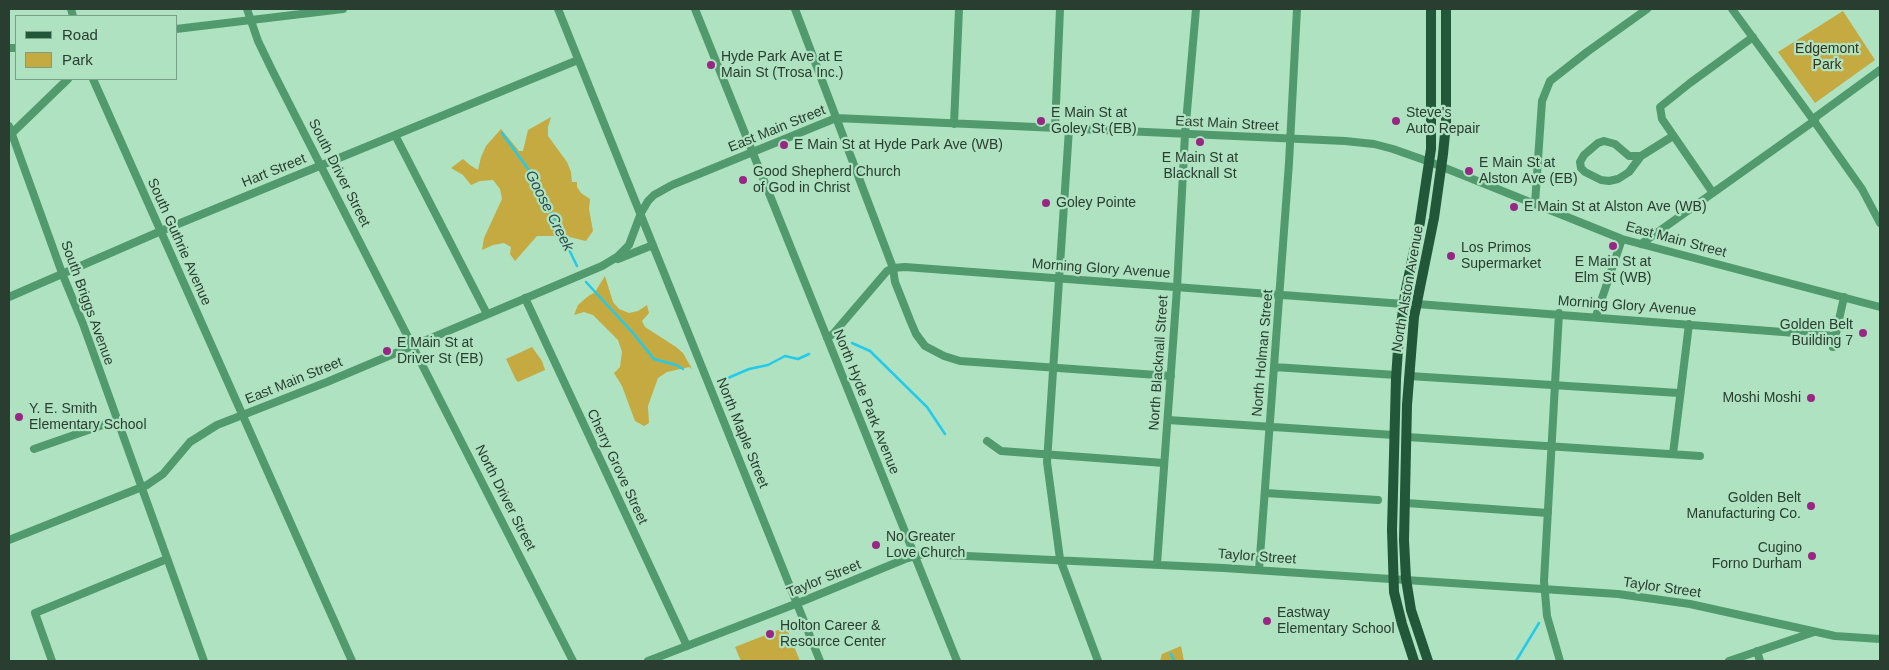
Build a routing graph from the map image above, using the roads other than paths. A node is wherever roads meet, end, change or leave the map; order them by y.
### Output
1 (247, 9) edge
2 (343, 9) edge
3 (558, 9) edge
4 (695, 9) edge
5 (795, 9) edge
6 (959, 9) edge
7 (1060, 9) edge
8 (1196, 9) edge
9 (1297, 9) edge
10 (1431, 9) edge
11 (1446, 9) edge
12 (1647, 9) edge
13 (1732, 9) edge
14 (250, 20) junction
15 (178, 29) edge
16 (1753, 37) junction
17 (578, 60) junction
18 (1880, 70) edge
19 (67, 80) edge
20 (93, 80) edge
21 (836, 118) junction
22 (1814, 121) junction
23 (954, 124) junction
24 (1055, 128) junction
25 (1069, 129) junction
26 (10, 132) edge
27 (1184, 134) junction
28 (395, 135) junction
29 (1674, 136) junction
30 (1291, 139) junction
31 (752, 152) junction
32 (1641, 156) junction
33 (1430, 162) junction
34 (321, 165) junction
35 (1441, 167) junction
36 (1713, 193) junction
37 (1535, 204) junction
38 (641, 214) junction
39 (1880, 223) edge
40 (161, 231) junction
41 (1622, 239) junction
42 (1641, 244) junction
43 (654, 245) junction
44 (602, 266) junction
45 (892, 268) junction
46 (62, 274) junction
47 (1059, 279) junction
48 (1177, 288) junction
49 (1280, 295) junction
50 (9, 297) edge
51 (1844, 297) junction
52 (525, 298) junction
53 (1404, 304) junction
54 (1417, 304) junction
55 (1880, 307) edge
56 (1559, 313) junction
57 (487, 314) junction
58 (1596, 316) junction
59 (1689, 324) junction
60 (1835, 336) junction
61 (827, 338) junction
62 (414, 346) junction
63 (1833, 347) dead end
64 (1274, 367) junction
65 (1053, 368) junction
66 (1396, 375) junction
67 (1171, 376) junction
68 (1408, 376) junction
69 (1555, 385) junction
70 (1679, 393) junction
71 (242, 415) junction
72 (117, 420) junction
73 (1168, 420) junction
74 (1270, 428) junction
75 (1394, 436) junction
76 (1407, 437) junction
77 (987, 441) dead end
78 (1551, 447) junction
79 (34, 449) dead end
80 (1047, 454) junction
81 (1673, 454) junction
82 (1700, 456) dead end
83 (1164, 463) junction
84 (141, 488) junction
85 (1265, 493) junction
86 (1378, 500) dead end
87 (1406, 503) junction
88 (1548, 513) junction
89 (9, 540) edge
90 (914, 556) junction
91 (167, 559) junction
92 (1060, 559) junction
93 (1157, 564) junction
94 (1259, 570) junction
95 (1393, 578) junction
96 (1406, 579) junction
97 (1545, 589) junction
98 (797, 604) junction
99 (1814, 632) junction
100 (1880, 639) edge
101 (687, 646) junction
102 (1757, 651) junction
103 (52, 661) edge
104 (204, 661) edge
105 (352, 661) edge
106 (574, 661) edge
107 (648, 661) edge
108 (820, 661) edge
109 (956, 661) edge
110 (1098, 661) edge
111 (1414, 661) edge
112 (1428, 661) edge
113 (1560, 661) edge
114 (1729, 661) edge
115 (1760, 661) edge

1 - 14 street, South Driver Street
2 - 14 street
3 - 17 street, North Maple Street
4 - 31 street, North Hyde Park Avenue
5 - 21 street
6 - 23 street
7 - 24 street
8 - 27 street, North Blacknall Street
9 - 30 street, North Holman Street
10 - 33 main road, North Alston Avenue
11 - 35 main road, North Alston Avenue
12 - 37 street
13 - 16 street
14 - 15 street
14 - 34 street, South Driver Street
16 - 22 street
16 - 29 street
17 - 28 street, Hart Street
17 - 38 street, North Maple Street
18 - 22 street
19 - 26 street
20 - 40 street, South Guthrie Avenue
21 - 23 street, East Main Street
21 - 31 street, East Main Street
21 - 45 street
22 - 36 street
22 - 39 street
23 - 24 street, East Main Street
24 - 25 street, East Main Street
25 - 27 street, East Main Street
25 - 47 street
26 - 46 street, South Briggs Avenue
27 - 30 street, East Main Street
27 - 48 street, North Blacknall Street
28 - 34 street, Hart Street
28 - 57 street
29 - 32 street
29 - 36 street
30 - 33 street, East Main Street
30 - 49 street, North Holman Street
31 - 38 street, East Main Street
31 - 61 street, North Hyde Park Avenue
32 - 32 street
33 - 35 street, East Main Street
33 - 53 main road, North Alston Avenue
34 - 40 street, Hart Street
34 - 62 street, South Driver Street
35 - 37 street, East Main Street
35 - 54 main road, North Alston Avenue
36 - 42 street
37 - 41 street, East Main Street
38 - 43 street, North Maple Street
38 - 44 street, East Main Street
40 - 46 street, Hart Street
40 - 71 street, South Guthrie Avenue
41 - 42 street, East Main Street
41 - 58 street
42 - 51 street, East Main Street
43 - 44 street, East Main Street
43 - 98 street, North Maple Street
44 - 52 street, East Main Street
45 - 47 street, Morning Glory Avenue
45 - 61 street
45 - 65 street
46 - 50 street, Hart Street
46 - 72 street, South Briggs Avenue
47 - 48 street, Morning Glory Avenue
47 - 65 street
48 - 49 street, Morning Glory Avenue
48 - 67 street, North Blacknall Street
49 - 53 street, Morning Glory Avenue
49 - 64 street, North Holman Street
51 - 55 street, East Main Street
51 - 60 street
52 - 57 street, East Main Street
52 - 101 street, Cherry Grove Street
53 - 66 main road, North Alston Avenue
54 - 56 street, Morning Glory Avenue
54 - 68 main road, North Alston Avenue
56 - 58 street, Morning Glory Avenue
56 - 69 street
57 - 62 street, East Main Street
58 - 59 street, Morning Glory Avenue
59 - 60 street, Morning Glory Avenue
59 - 70 street
60 - 63 street
61 - 90 street, North Hyde Park Avenue
62 - 71 street, East Main Street
62 - 106 street, North Driver Street
64 - 66 street
64 - 74 street, North Holman Street
65 - 67 street
65 - 80 street
66 - 75 main road, North Alston Avenue
67 - 73 street, North Blacknall Street
68 - 69 street
68 - 76 main road, North Alston Avenue
69 - 70 street
69 - 78 street
70 - 81 street
71 - 84 street, East Main Street
71 - 105 street, South Guthrie Avenue
72 - 79 street
72 - 84 street, South Briggs Avenue
73 - 74 street
73 - 83 street, North Blacknall Street
74 - 75 street
74 - 85 street, North Holman Street
75 - 95 main road, North Alston Avenue
76 - 78 street
76 - 87 main road, North Alston Avenue
77 - 80 street
78 - 81 street
78 - 88 street
80 - 83 street
80 - 92 street
81 - 82 street
83 - 93 street, North Blacknall Street
84 - 89 street, East Main Street
84 - 91 street, South Briggs Avenue
85 - 86 street
85 - 94 street, North Holman Street
87 - 88 street
87 - 96 main road, North Alston Avenue
88 - 97 street
90 - 92 street, Taylor Street
90 - 98 street, Taylor Street
90 - 109 street, North Hyde Park Avenue
91 - 103 street
91 - 104 street, South Briggs Avenue
92 - 93 street, Taylor Street
92 - 110 street
93 - 94 street, Taylor Street
94 - 95 street, Taylor Street
95 - 96 street, Taylor Street
95 - 111 main road, North Alston Avenue
96 - 97 street, Taylor Street
96 - 112 main road, North Alston Avenue
97 - 99 street, Taylor Street
97 - 113 street
98 - 101 street, Taylor Street
98 - 108 street, North Maple Street
99 - 100 street, Taylor Street
99 - 102 street
101 - 107 street, Taylor Street
102 - 114 street
102 - 115 street

